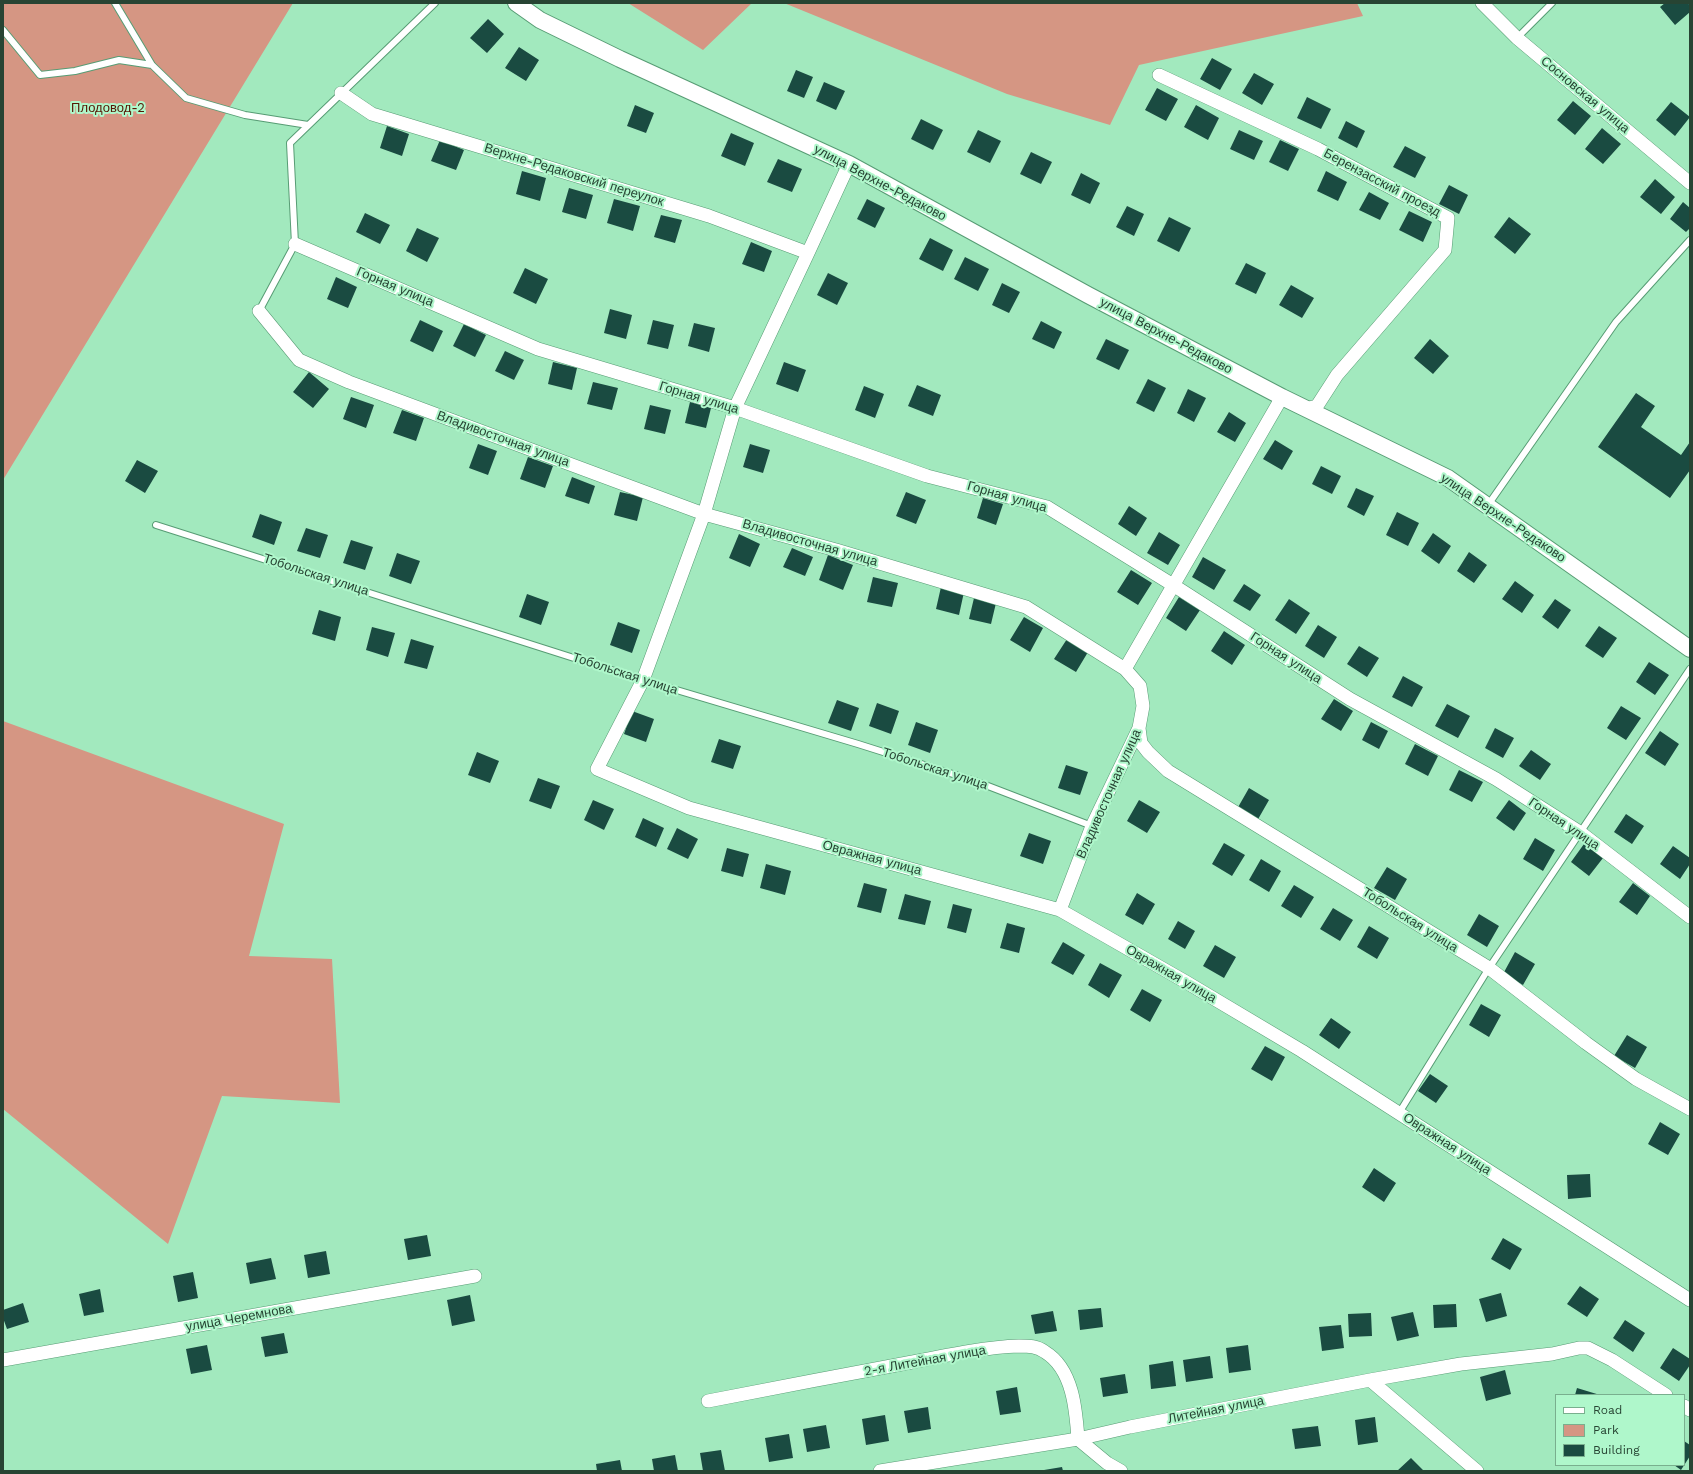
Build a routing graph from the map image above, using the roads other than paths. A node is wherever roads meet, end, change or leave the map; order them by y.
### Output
1 (115, 3) edge
2 (435, 3) edge
3 (516, 3) edge
4 (1482, 3) edge
5 (1552, 3) edge
6 (3, 30) edge
7 (1516, 38) junction
8 (152, 65) junction
9 (1158, 75) dead end
10 (341, 93) junction
11 (308, 125) junction
12 (849, 164) junction
13 (1690, 183) edge
14 (1690, 240) edge
15 (295, 244) junction
16 (808, 253) junction
17 (259, 311) joint
18 (1282, 397) junction
19 (735, 408) junction
20 (1306, 409) junction
21 (1488, 506) junction
22 (704, 514) junction
23 (156, 525) dead end
24 (1173, 585) junction
25 (1690, 649) edge
26 (1690, 668) edge
27 (1125, 669) junction
28 (644, 680) junction
29 (1139, 728) junction
30 (1092, 826) junction
31 (1581, 833) junction
32 (1060, 910) junction
33 (1690, 917) edge
34 (1489, 968) junction
35 (1690, 1109) edge
36 (1399, 1113) junction
37 (475, 1276) dead end
38 (1690, 1300) edge
39 (3, 1360) edge
40 (1370, 1380) junction
41 (1664, 1394) edge
42 (708, 1401) dead end
43 (1078, 1439) junction
44 (880, 1471) edge
45 (1121, 1471) edge
46 (1477, 1471) edge

1 - 8 lane
2 - 10 lane
3 - 12 street, улица Верхне-Редаково
4 - 7 street, Сосновская улица
5 - 7 lane
6 - 8 lane
7 - 13 street, Сосновская улица
8 - 11 lane
9 - 20 street, Берензасский проезд
10 - 11 lane
10 - 16 street, Верхне-Редаковский переулок
11 - 15 lane
12 - 16 street
12 - 18 street, улица Верхне-Редаково
14 - 21 lane
15 - 17 lane
15 - 19 street, Горная улица
16 - 19 street
17 - 22 street, Владивосточная улица
18 - 20 street, улица Верхне-Редаково
18 - 24 street
19 - 22 street
19 - 24 street, Горная улица
20 - 21 street, улица Верхне-Редаково
21 - 25 street, улица Верхне-Редаково
22 - 27 street, Владивосточная улица
22 - 28 street
23 - 28 lane, Тобольская улица
24 - 27 street
24 - 31 street, Горная улица
26 - 31 lane
27 - 29 street, Владивосточная улица
28 - 30 lane, Тобольская улица
28 - 32 street, Овражная улица
29 - 30 street, Владивосточная улица
29 - 34 street, Тобольская улица
30 - 32 street, Владивосточная улица
31 - 33 street, Горная улица
31 - 34 lane
32 - 36 street, Овражная улица
34 - 35 street, Тобольская улица
34 - 36 lane
36 - 38 street, Овражная улица
37 - 39 street, улица Черемнова
40 - 41 street, Литейная улица
40 - 43 street, Литейная улица
40 - 46 street
42 - 43 street, 2-я Литейная улица
43 - 44 street, Литейная улица
43 - 45 street

